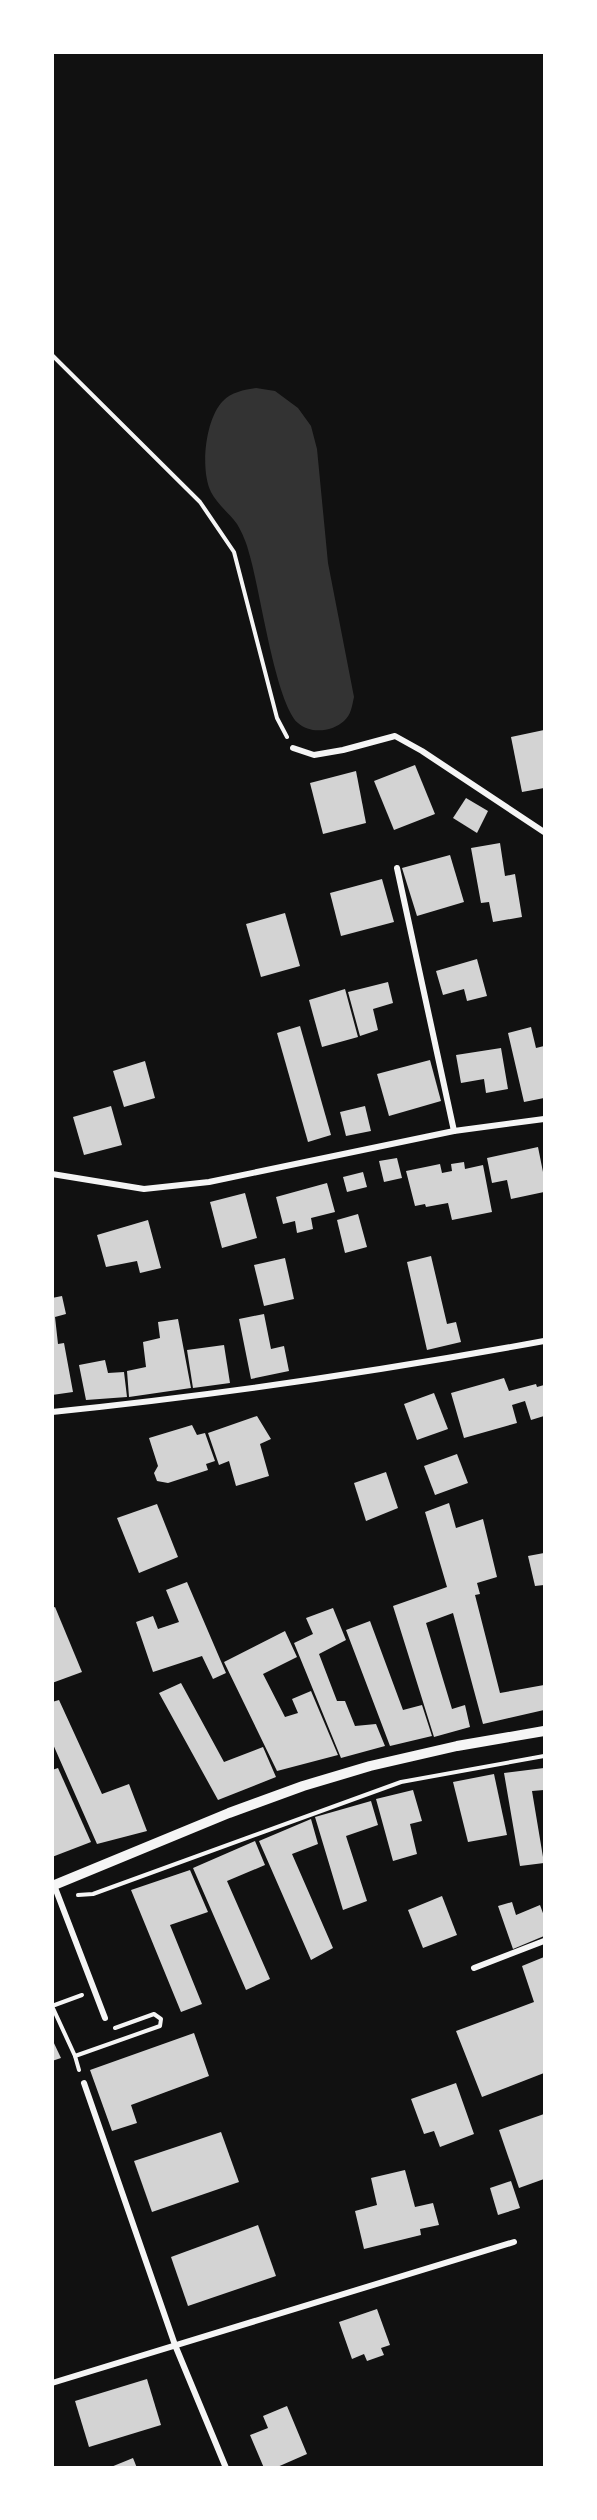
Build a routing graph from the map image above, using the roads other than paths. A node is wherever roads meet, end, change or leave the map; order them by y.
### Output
1 (293, 748) road end
2 (544, 832) edge
3 (397, 868) dead end
4 (544, 1119) edge
5 (454, 1131) junction
6 (52, 1174) edge
7 (544, 1341) edge
8 (52, 1412) edge
9 (544, 1731) edge
10 (53, 1886) edge
11 (544, 1941) edge
12 (474, 1968) dead end
13 (105, 2018) road end
14 (84, 2082) road end
15 (514, 2242) dead end
16 (175, 2345) junction
17 (52, 2384) edge
18 (226, 2468) edge

1 - 2 street
3 - 5 street
4 - 5 street
5 - 6 street
7 - 8 street
9 - 10 street
10 - 13 street
11 - 12 street
14 - 16 street
15 - 16 street
16 - 17 street
16 - 18 street

